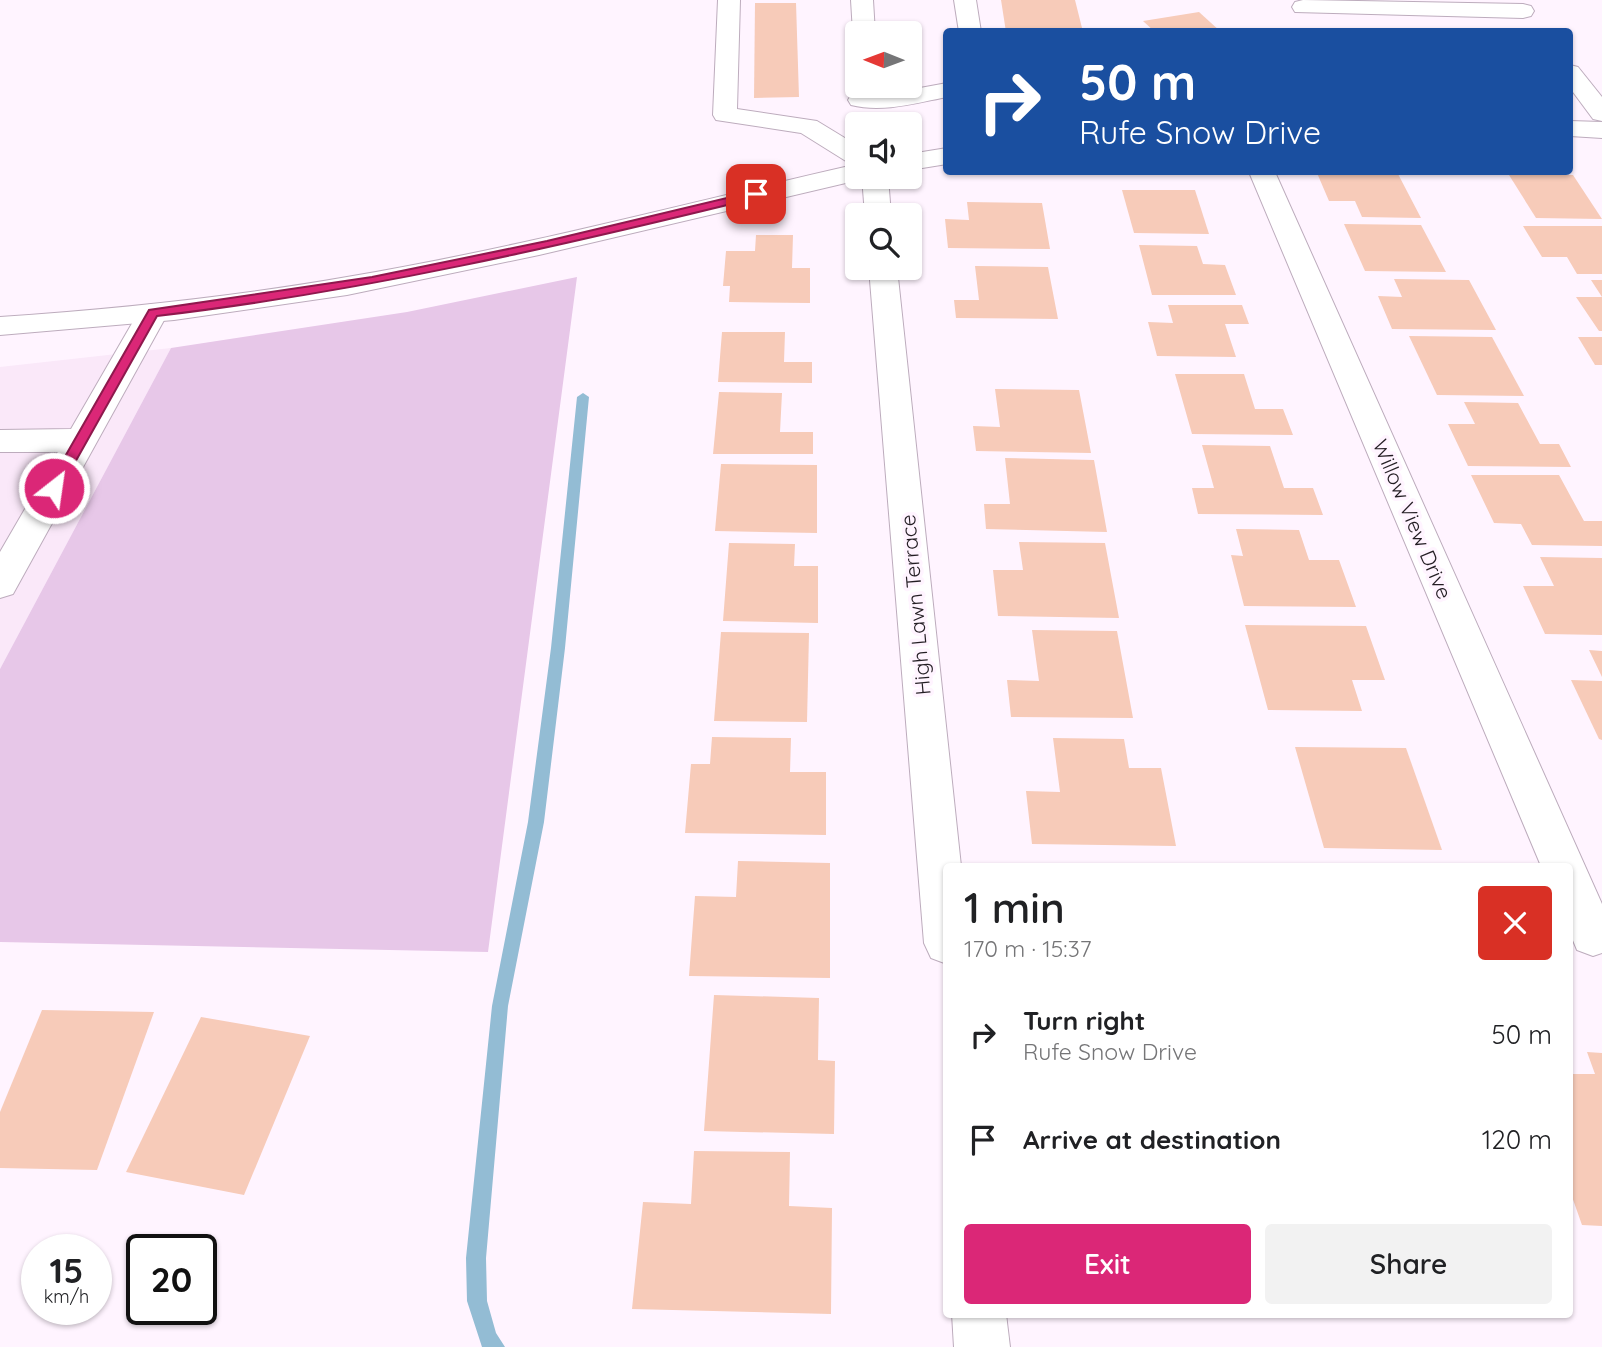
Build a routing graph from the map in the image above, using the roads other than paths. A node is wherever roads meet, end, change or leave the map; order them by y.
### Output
1 (729, 0) edge
2 (862, 0) edge
3 (965, 0) edge
4 (1519, 5) edge
5 (1303, 7) dead end
6 (863, 21) edge
7 (969, 28) edge
8 (1536, 28) edge
9 (1573, 76) edge
10 (943, 91) edge
11 (850, 103) edge
12 (1602, 114) edge
13 (808, 126) junction
14 (1573, 130) edge
15 (1602, 130) edge
16 (845, 150) edge
17 (943, 157) edge
18 (922, 160) edge
19 (845, 175) edge
20 (1263, 175) edge
21 (884, 280) edge
22 (153, 313) junction
23 (0, 326) edge
24 (82, 440) junction
25 (0, 441) edge
26 (0, 584) edge
27 (1562, 863) edge
28 (1573, 890) edge
29 (943, 894) edge
30 (1588, 935) edge
31 (979, 1318) edge
32 (982, 1347) edge

1 - 13 street
2 - 6 street
3 - 7 street
4 - 5 street
4 - 8 street
9 - 12 street
10 - 11 street
11 - 13 street
13 - 16 street
14 - 15 street
17 - 18 street
19 - 22 street
20 - 27 street, Willow View Drive
21 - 29 street, High Lawn Terrace
22 - 23 street
22 - 24 street
24 - 25 street
24 - 26 street
28 - 30 street
31 - 32 street

